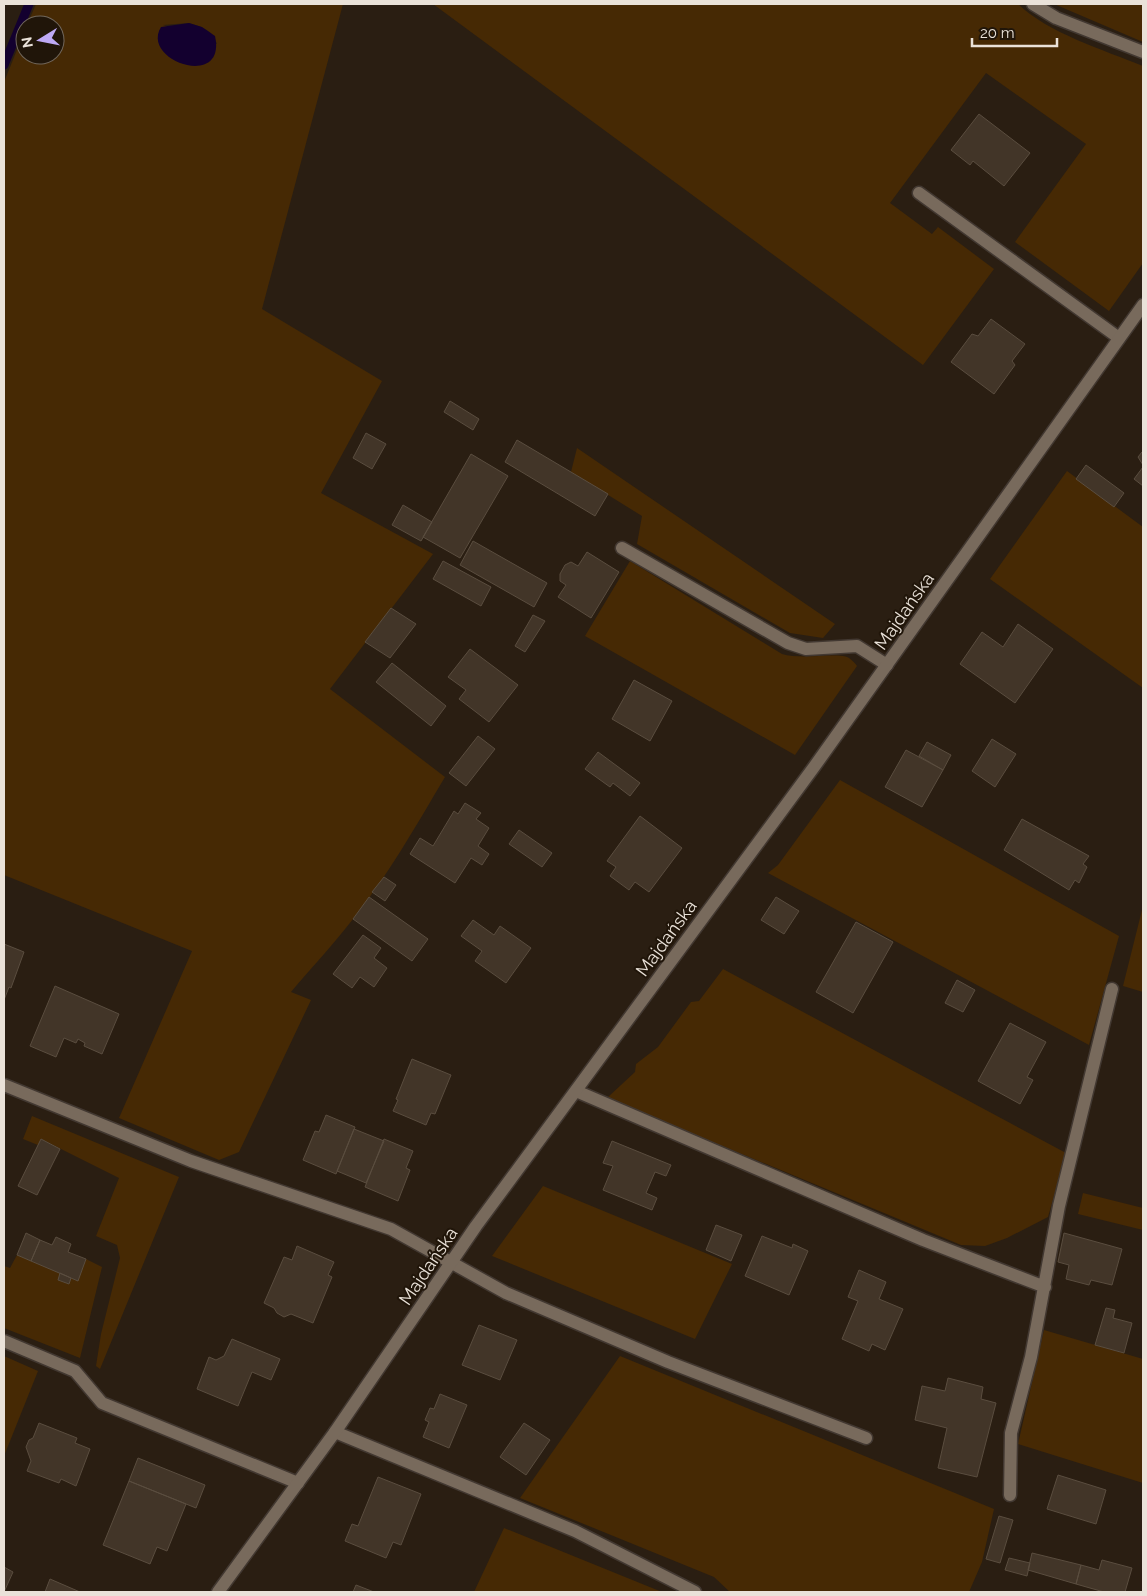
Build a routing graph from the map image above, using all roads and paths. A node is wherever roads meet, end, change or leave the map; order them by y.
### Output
1 (1033, 4) edge
2 (1143, 52) edge
3 (919, 193) dead end
4 (1143, 305) edge
5 (1120, 338) junction
6 (622, 548) dead end
7 (886, 665) junction
8 (1112, 989) dead end
9 (4, 1085) edge
10 (576, 1091) junction
11 (451, 1264) junction
12 (1045, 1286) junction
13 (4, 1341) edge
14 (336, 1432) junction
15 (866, 1438) dead end
16 (298, 1484) junction
17 (1010, 1496) dead end
18 (218, 1592) edge
19 (695, 1592) edge

1 - 2 street
3 - 5 street
4 - 5 street, Majdańska
5 - 7 street, Majdańska
6 - 7 street
7 - 10 street, Majdańska
8 - 12 street
9 - 11 street
10 - 11 street, Majdańska
10 - 12 street
11 - 14 street, Majdańska
11 - 15 street
12 - 17 street
13 - 16 street
14 - 16 street, Majdańska
14 - 19 street
16 - 18 street, Majdańska

